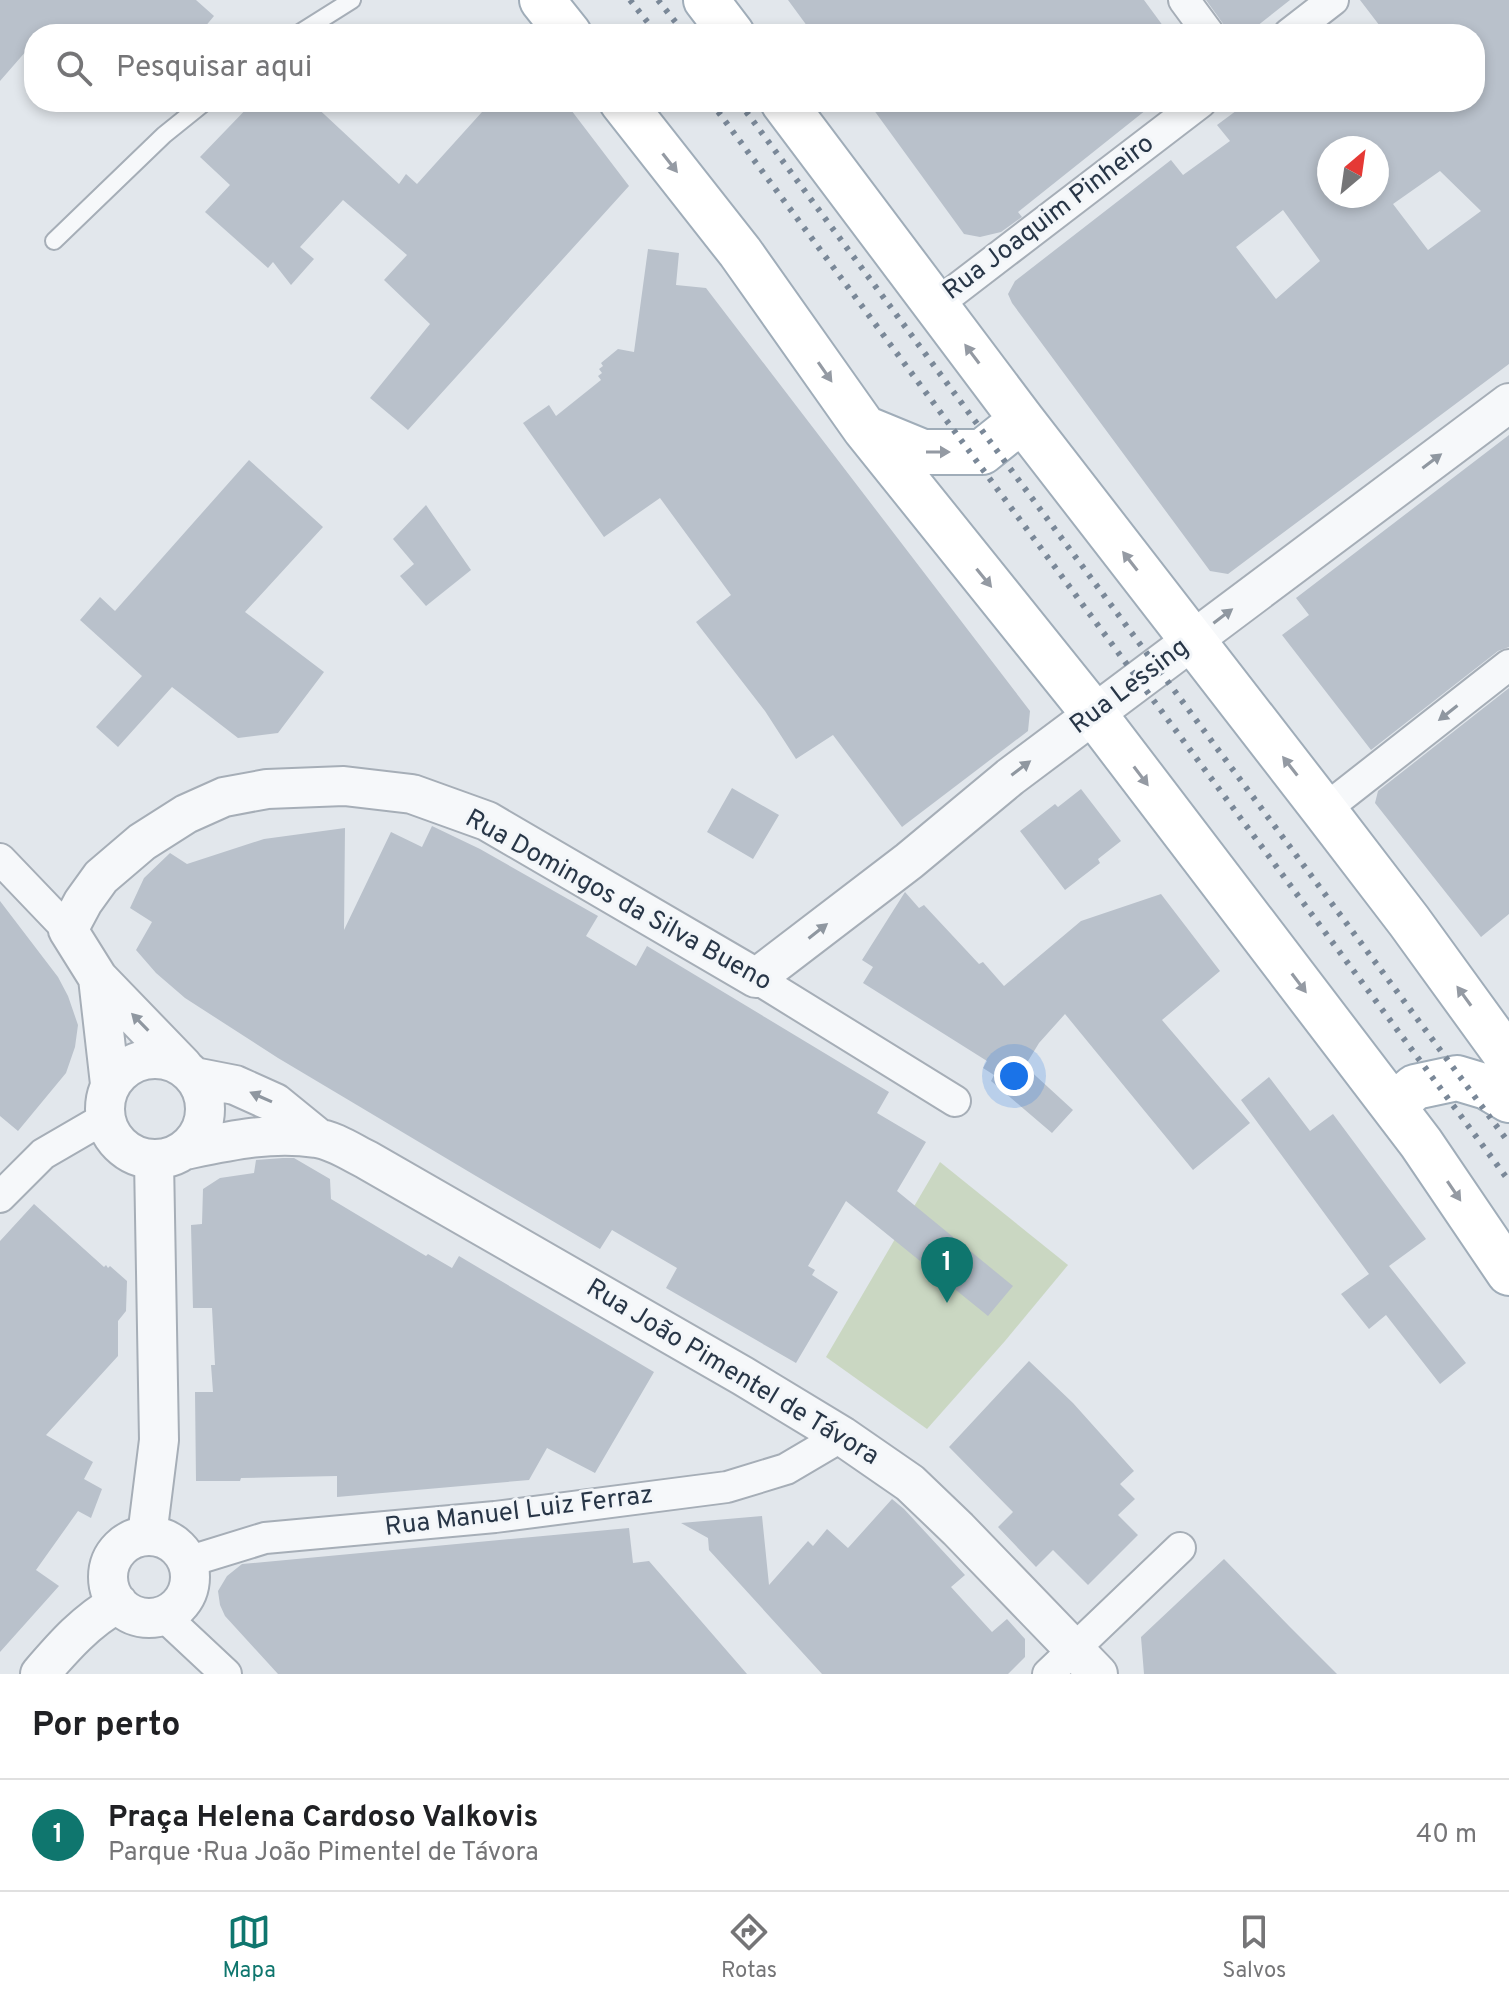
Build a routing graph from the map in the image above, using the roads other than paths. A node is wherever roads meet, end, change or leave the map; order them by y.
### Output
1 (352, 0) edge
2 (542, 0) edge
3 (706, 0) edge
4 (1184, 0) edge
5 (1333, 0) edge
6 (314, 24) edge
7 (561, 24) edge
8 (724, 24) edge
9 (1202, 24) edge
10 (1302, 24) edge
11 (193, 112) edge
12 (630, 112) edge
13 (791, 112) edge
14 (1188, 112) edge
15 (54, 241) dead end
16 (936, 305) junction
17 (1509, 403) edge
18 (1022, 420) junction
19 (865, 429) junction
20 (1191, 640) junction
21 (1509, 665) edge
22 (1094, 714) junction
23 (1324, 810) junction
24 (0, 859) edge
25 (68, 930) junction
26 (98, 978) junction
27 (756, 978) junction
28 (1509, 1059) edge
29 (188, 1072) junction
30 (1509, 1100) edge
31 (108, 1101) junction
32 (955, 1101) dead end
33 (1393, 1106) junction
34 (318, 1138) junction
35 (170, 1155) junction
36 (0, 1197) edge
37 (1509, 1273) edge
38 (842, 1436) junction
39 (147, 1536) junction
40 (1180, 1548) dead end
41 (187, 1562) junction
42 (118, 1603) junction
43 (164, 1616) junction
44 (1073, 1666) edge
45 (40, 1674) edge
46 (226, 1674) edge

1 - 6 lane
2 - 7 main road
3 - 8 main road
4 - 9 street
5 - 10 street
11 - 15 lane
12 -> 19 main road
13 - 16 main road
14 - 16 street, Rua Joaquim Pinheiro
18 -> 16 main road
20 -> 17 street, Rua Lessing
19 -> 18 main road
20 -> 18 main road
19 -> 22 main road
20 - 22 street, Rua Lessing
23 -> 20 main road
21 -> 23 street
27 -> 22 street, Rua Lessing
22 -> 33 main road
28 -> 23 main road
24 - 25 street
25 - 26 street
25 - 27 street, Rua Domingos da Silva Bueno
29 -> 26 street
26 - 31 street
27 - 32 street, Rua Domingos da Silva Bueno
29 - 31 street
34 -> 29 street, Rua João Pimentel de Távora
29 - 35 street
30 - 33 main road
31 - 35 street
31 - 36 street
33 -> 37 main road
34 - 35 street, Rua João Pimentel de Távora
34 - 38 street, Rua João Pimentel de Távora
35 - 39 street
38 - 41 street, Rua Manuel Luiz Ferraz
38 - 44 street, Rua João Pimentel de Távora
39 - 41 street
39 - 42 street
40 - 44 street
41 - 43 street
42 - 43 street
42 - 45 street
43 - 46 street

